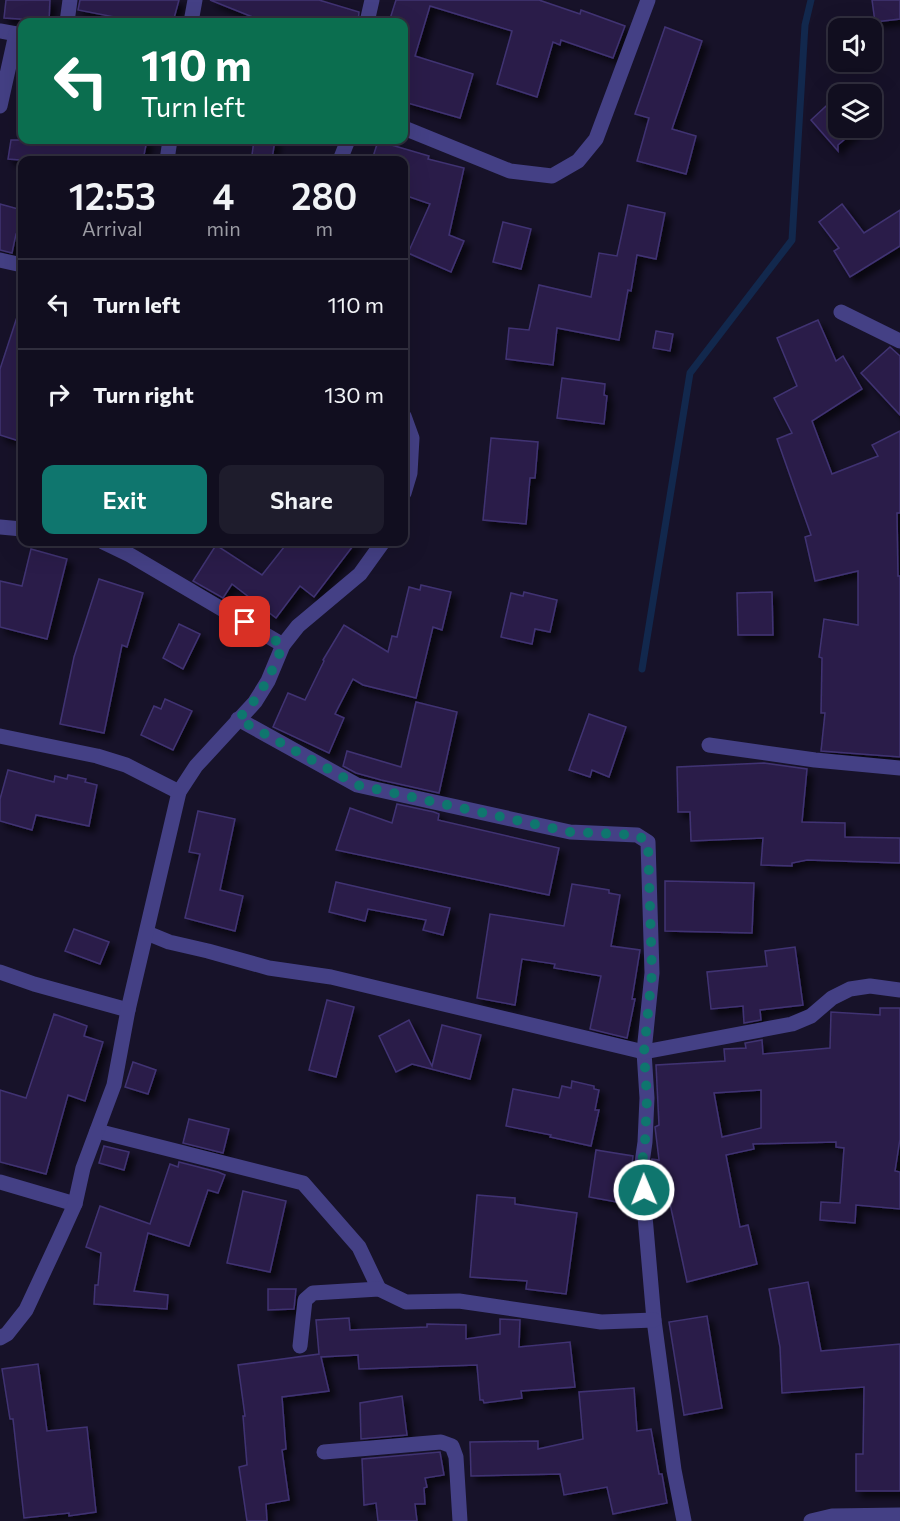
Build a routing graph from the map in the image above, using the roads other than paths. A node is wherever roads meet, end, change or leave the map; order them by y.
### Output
1 (70, 0) edge
2 (195, 0) edge
3 (372, 0) edge
4 (648, 0) edge
5 (68, 18) edge
6 (192, 18) edge
7 (368, 18) edge
8 (0, 31) edge
9 (18, 34) edge
10 (18, 38) edge
11 (0, 106) edge
12 (408, 131) edge
13 (0, 260) edge
14 (18, 264) edge
15 (842, 312) dead end
16 (900, 341) edge
17 (408, 427) edge
18 (408, 479) edge
19 (0, 527) edge
20 (18, 529) edge
21 (111, 546) edge
22 (380, 546) edge
23 (283, 645) junction
24 (238, 719) junction
25 (0, 736) edge
26 (709, 745) dead end
27 (900, 768) edge
28 (179, 792) junction
29 (147, 933) junction
30 (0, 972) edge
31 (900, 990) edge
32 (128, 1010) junction
33 (644, 1052) junction
34 (97, 1131) junction
35 (0, 1182) edge
36 (75, 1204) junction
37 (379, 1289) junction
38 (654, 1320) junction
39 (0, 1338) edge
40 (300, 1346) dead end
41 (324, 1452) dead end
42 (900, 1515) edge
43 (460, 1521) edge
44 (684, 1521) edge
45 (811, 1521) edge

1 - 5 street
2 - 6 street
3 - 7 street
4 - 12 street
8 - 9 street
10 - 11 street
13 - 14 street
15 - 16 street
17 - 18 street
19 - 20 street
21 - 23 street
22 - 23 street
23 - 24 street
24 - 28 street
24 - 33 street
25 - 28 street
26 - 27 street
28 - 29 street
29 - 32 street
29 - 33 street
30 - 32 street
31 - 33 street
32 - 34 street
33 - 38 street
34 - 36 street
34 - 37 street
35 - 36 street
36 - 39 street
37 - 38 street
37 - 40 street
38 - 44 street
41 - 43 street
42 - 45 street

